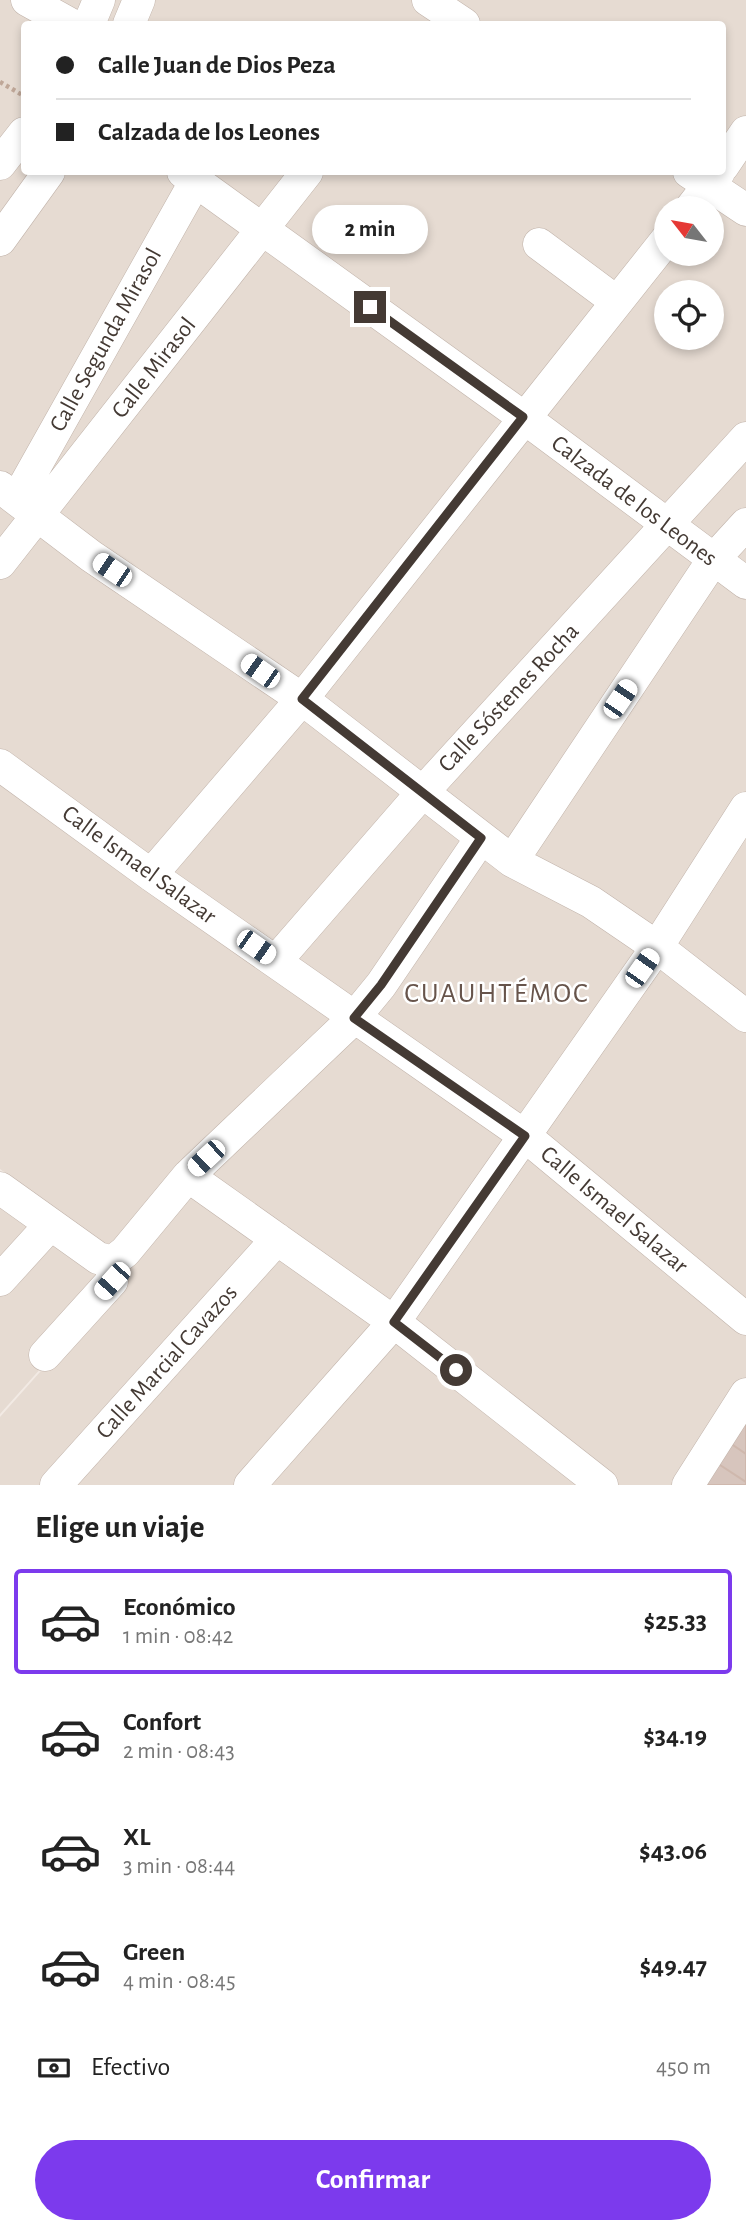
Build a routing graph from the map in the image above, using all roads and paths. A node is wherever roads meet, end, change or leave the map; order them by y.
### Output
1 (27, 0) edge
2 (99, 0) edge
3 (139, 0) edge
4 (65, 21) edge
5 (90, 21) edge
6 (130, 21) edge
7 (0, 82) edge
8 (21, 94) edge
9 (746, 132) edge
10 (21, 137) edge
11 (726, 156) edge
12 (0, 164) edge
13 (47, 175) edge
14 (305, 175) edge
15 (189, 177) edge
16 (706, 180) edge
17 (746, 210) edge
18 (261, 228) junction
19 (0, 240) edge
20 (539, 244) dead end
21 (654, 255) edge
22 (617, 302) junction
23 (523, 417) junction
24 (746, 438) edge
25 (19, 501) edge
26 (746, 524) edge
27 (667, 526) junction
28 (713, 560) junction
29 (0, 563) edge
30 (746, 583) edge
31 (302, 699) junction
32 (0, 765) edge
33 (421, 794) junction
34 (746, 808) edge
35 (481, 838) junction
36 (735, 848) edge
37 (512, 861) junction
38 (151, 875) junction
39 (657, 947) junction
40 (276, 961) junction
41 (746, 1016) edge
42 (354, 1018) junction
43 (525, 1136) junction
44 (188, 1176) junction
45 (0, 1188) edge
46 (50, 1225) junction
47 (277, 1239) junction
48 (112, 1262) junction
49 (0, 1280) edge
50 (746, 1319) edge
51 (394, 1322) junction
52 (45, 1355) dead end
53 (746, 1394) edge
54 (579, 1479) edge
55 (56, 1485) edge
56 (250, 1485) edge
57 (688, 1485) edge

1 - 4 street
2 - 5 street
3 - 6 street
7 - 8 path
9 - 11 street
10 - 12 street
13 - 19 street
14 - 18 street, Calle Mirasol
15 - 18 street, Calzada de los Leones
15 - 25 street, Calle Segunda Mirasol
16 - 17 street
18 - 23 street, Calzada de los Leones
18 - 25 street, Calle Mirasol
20 - 22 street
21 - 22 street
22 - 23 street
23 - 27 street, Calzada de los Leones
23 - 31 street
24 - 27 street, Calle Sóstenes Rocha
25 - 29 street, Calle Mirasol
25 - 31 street
26 - 28 street
27 - 28 street, Calzada de los Leones
27 - 33 street, Calle Sóstenes Rocha
28 - 30 street, Calzada de los Leones
28 - 37 street
31 - 33 street
31 - 38 street
32 - 38 street, Calle Ismael Salazar
33 - 35 street
33 - 40 street, Calle Sóstenes Rocha
34 - 36 street
35 - 37 street
35 - 42 street
36 - 39 street
37 - 39 street
38 - 40 street, Calle Ismael Salazar
39 - 41 street
39 - 43 street
40 - 42 street, Calle Ismael Salazar
42 - 43 street, Calle Ismael Salazar
42 - 44 street
43 - 50 street, Calle Ismael Salazar
43 - 51 street
44 - 47 street
44 - 48 street
45 - 46 street
46 - 48 street
46 - 49 street
47 - 51 street
47 - 55 street, Calle Marcial Cavazos
48 - 52 street
51 - 54 street
51 - 56 street
53 - 57 street

